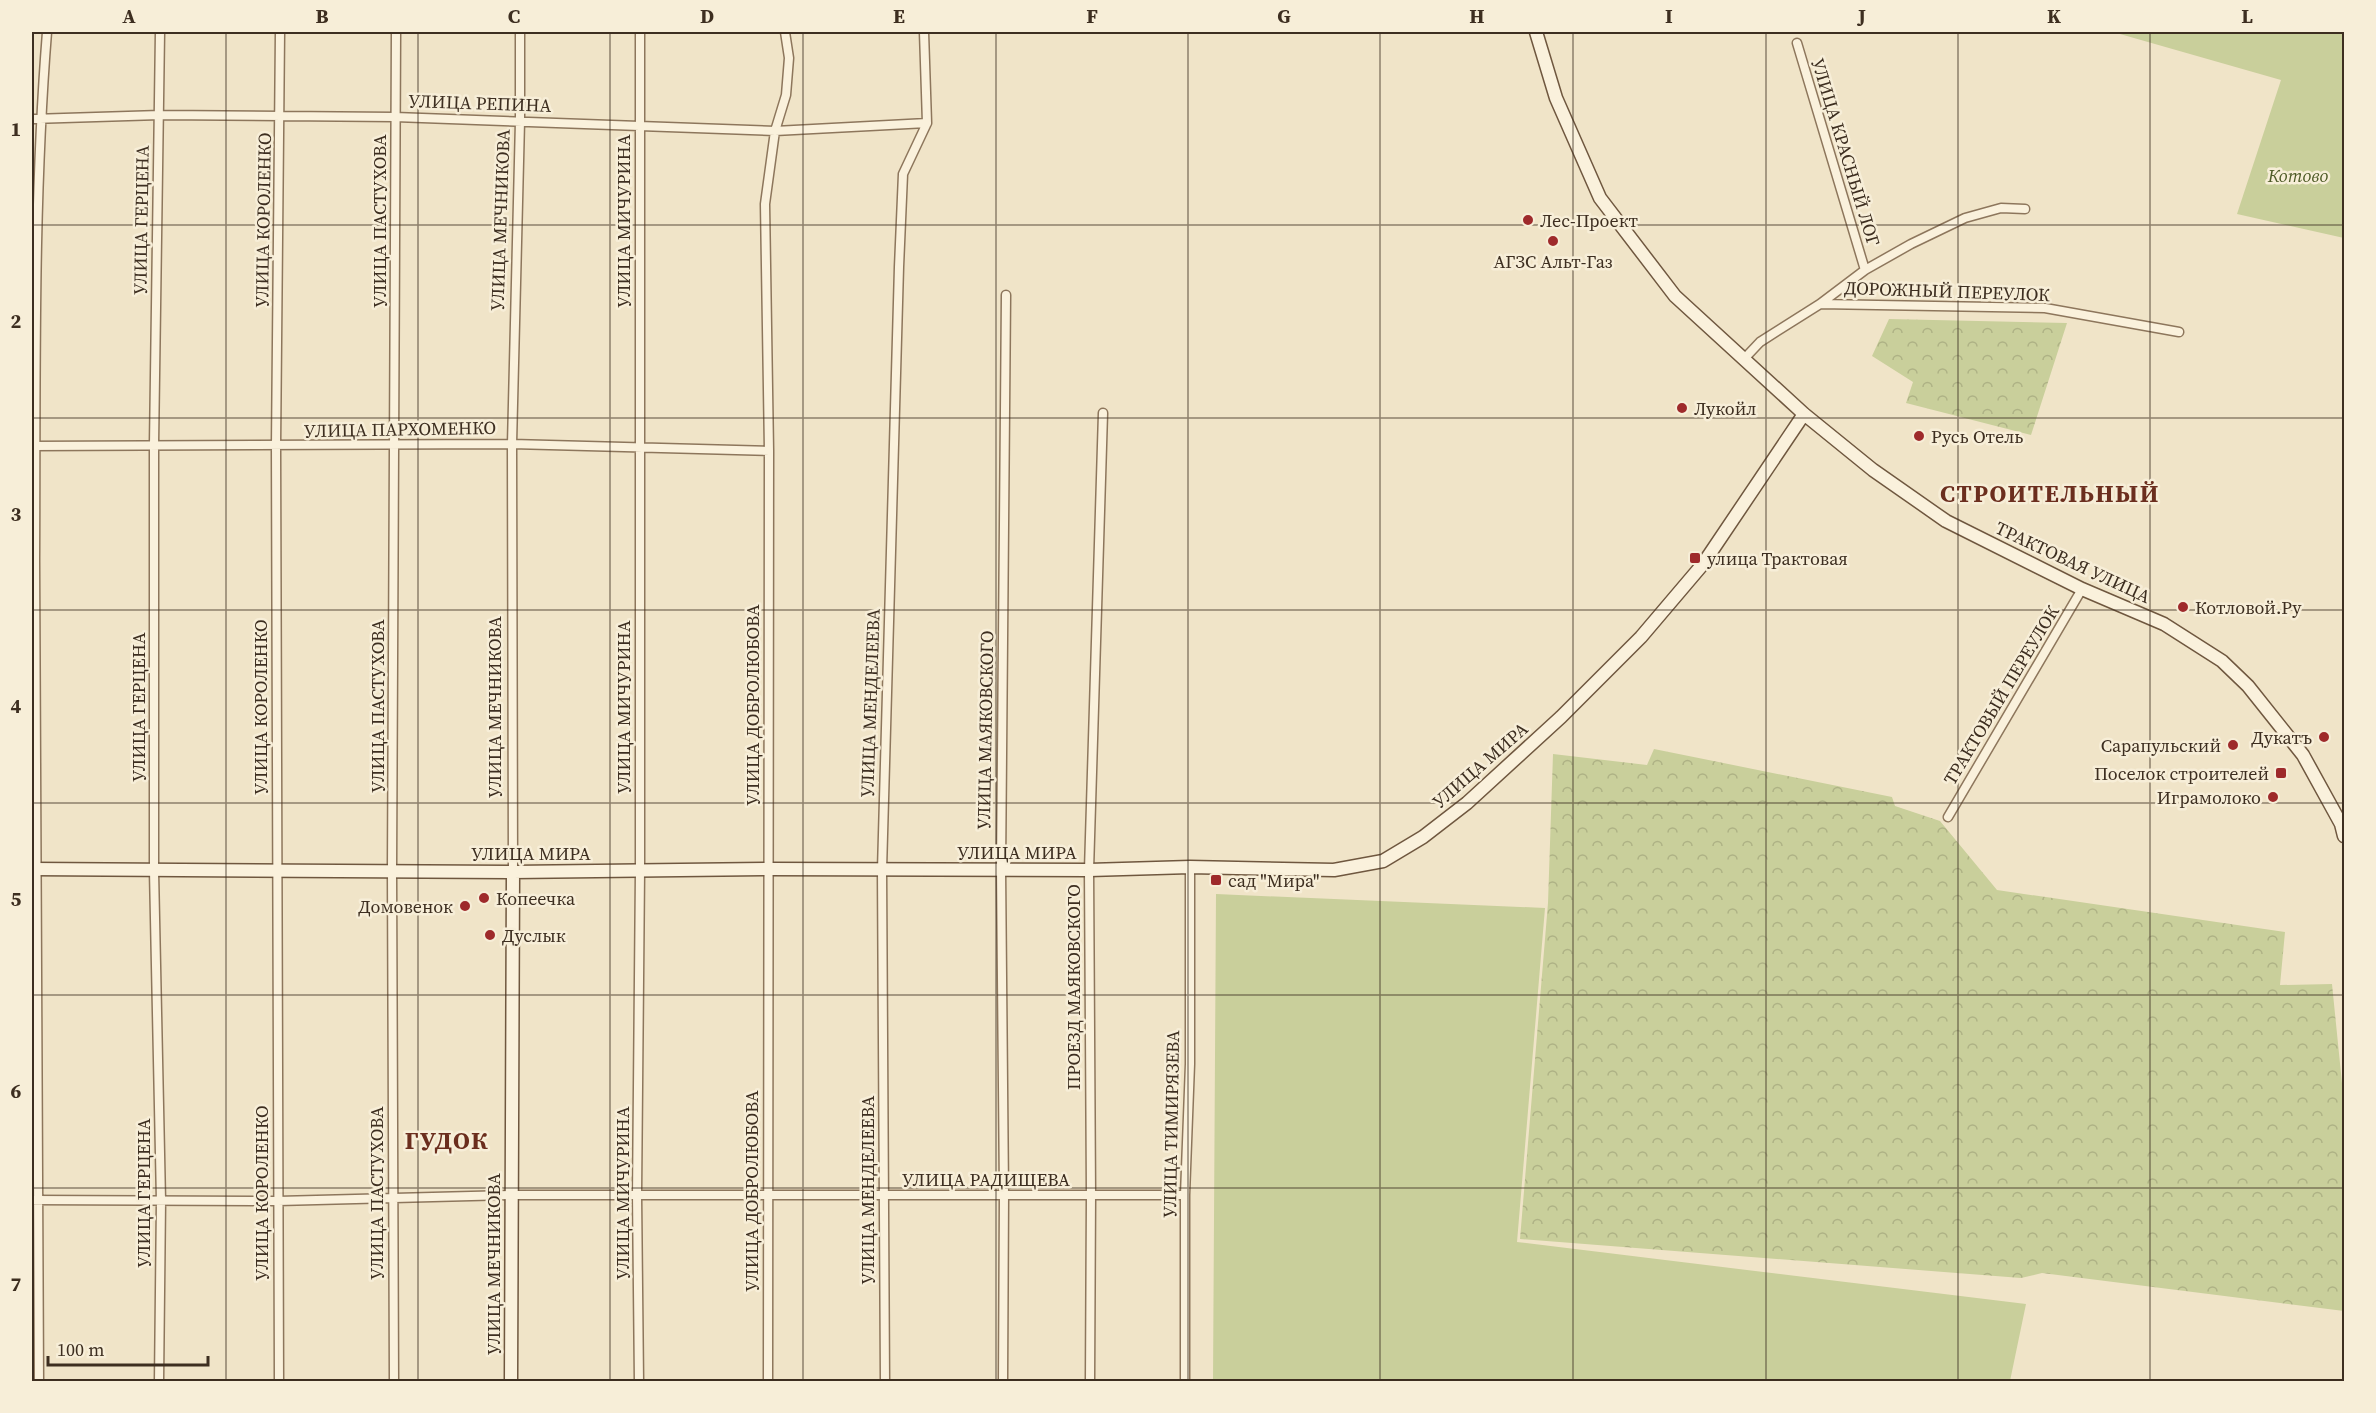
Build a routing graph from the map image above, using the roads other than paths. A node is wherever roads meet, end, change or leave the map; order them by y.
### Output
1 (47, 32) edge
2 (160, 32) edge
3 (280, 32) edge
4 (396, 32) edge
5 (520, 32) edge
6 (640, 32) edge
7 (784, 32) edge
8 (924, 32) edge
9 (1536, 32) edge
10 (1797, 43) dead end
11 (160, 116) junction
12 (280, 116) junction
13 (395, 117) junction
14 (36, 119) edge
15 (520, 121) junction
16 (927, 123) junction
17 (639, 125) junction
18 (775, 131) junction
19 (2025, 209) dead end
20 (1865, 270) junction
21 (1006, 295) dead end
22 (1820, 304) junction
23 (2179, 332) dead end
24 (1743, 360) junction
25 (1103, 413) dead end
26 (1804, 414) junction
27 (154, 444) junction
28 (512, 444) junction
29 (395, 445) junction
30 (33, 446) edge
31 (276, 447) junction
32 (639, 448) junction
33 (769, 451) junction
34 (2082, 590) junction
35 (1948, 817) dead end
36 (2344, 825) edge
37 (1190, 867) junction
38 (33, 869) edge
39 (768, 869) junction
40 (1001, 869) junction
41 (154, 870) junction
42 (882, 870) junction
43 (1089, 870) junction
44 (392, 871) junction
45 (640, 871) junction
46 (277, 872) junction
47 (513, 872) junction
48 (1004, 1194) junction
49 (510, 1195) junction
50 (637, 1195) junction
51 (884, 1195) junction
52 (1185, 1195) junction
53 (766, 1196) junction
54 (1091, 1196) junction
55 (392, 1197) junction
56 (35, 1200) edge
57 (161, 1201) junction
58 (278, 1201) junction
59 (39, 1382) edge
60 (159, 1382) edge
61 (279, 1382) edge
62 (394, 1382) edge
63 (511, 1382) edge
64 (639, 1382) edge
65 (768, 1382) edge
66 (885, 1382) edge
67 (1003, 1382) edge
68 (1090, 1382) edge
69 (1185, 1382) edge

1 - 14 street
2 - 11 street, УЛИЦА ГЕРЦЕНА
3 - 12 street, УЛИЦА КОРОЛЕНКО
4 - 13 street, УЛИЦА ПАСТУХОВА
5 - 15 street, УЛИЦА МЕЧНИКОВА
6 - 17 street, УЛИЦА МИЧУРИНА
7 - 18 street, УЛИЦА ДОБРОЛЮБОВА
8 - 16 street, УЛИЦА МЕНДЕЛЕЕВА
9 - 24 main road, ТРАКТОВАЯ УЛИЦА
10 - 20 street, УЛИЦА КРАСНЫЙ ЛОГ
11 - 12 street, УЛИЦА РЕПИНА
11 - 14 street, УЛИЦА РЕПИНА
11 - 27 street, УЛИЦА ГЕРЦЕНА
12 - 13 street, УЛИЦА РЕПИНА
12 - 31 street, УЛИЦА КОРОЛЕНКО
13 - 15 street, УЛИЦА РЕПИНА
13 - 29 street, УЛИЦА ПАСТУХОВА
14 - 30 street
15 - 17 street, УЛИЦА РЕПИНА
15 - 28 street, УЛИЦА МЕЧНИКОВА
16 - 18 street, УЛИЦА РЕПИНА
16 - 42 street, УЛИЦА МЕНДЕЛЕЕВА
17 - 18 street, УЛИЦА РЕПИНА
17 - 32 street, УЛИЦА МИЧУРИНА
18 - 33 street, УЛИЦА ДОБРОЛЮБОВА
19 - 20 street, УЛИЦА КРАСНЫЙ ЛОГ
20 - 22 street, УЛИЦА КРАСНЫЙ ЛОГ
21 - 40 street, УЛИЦА МАЯКОВСКОГО
22 - 23 street, ДОРОЖНЫЙ ПЕРЕУЛОК
22 - 24 street, УЛИЦА КРАСНЫЙ ЛОГ
24 - 26 main road, ТРАКТОВАЯ УЛИЦА
25 - 43 street, ПРОЕЗД МАЯКОВСКОГО
26 - 34 main road, ТРАКТОВАЯ УЛИЦА
26 - 37 main road, УЛИЦА МИРА
27 - 30 street, УЛИЦА ПАРХОМЕНКО
27 - 31 street, УЛИЦА ПАРХОМЕНКО
27 - 41 street, УЛИЦА ГЕРЦЕНА
28 - 29 street, УЛИЦА ПАРХОМЕНКО
28 - 32 street, УЛИЦА ПАРХОМЕНКО
28 - 47 street, УЛИЦА МЕЧНИКОВА
29 - 31 street, УЛИЦА ПАРХОМЕНКО
29 - 44 street, УЛИЦА ПАСТУХОВА
30 - 38 street
31 - 46 street, УЛИЦА КОРОЛЕНКО
32 - 33 street, УЛИЦА ПАРХОМЕНКО
32 - 45 street, УЛИЦА МИЧУРИНА
33 - 39 street, УЛИЦА ДОБРОЛЮБОВА
34 - 35 street, ТРАКТОВЫЙ ПЕРЕУЛОК
34 - 36 main road, ТРАКТОВАЯ УЛИЦА
37 - 43 main road, УЛИЦА МИРА
37 - 52 street, УЛИЦА ТИМИРЯЗЕВА
38 - 41 main road, УЛИЦА МИРА
38 - 56 street
39 - 42 main road, УЛИЦА МИРА
39 - 45 main road, УЛИЦА МИРА
39 - 53 street, УЛИЦА ДОБРОЛЮБОВА
40 - 42 main road, УЛИЦА МИРА
40 - 43 main road, УЛИЦА МИРА
40 - 48 street, УЛИЦА МАЯКОВСКОГО
41 - 46 main road, УЛИЦА МИРА
41 - 57 street, УЛИЦА ГЕРЦЕНА
42 - 51 street, УЛИЦА МЕНДЕЛЕЕВА
43 - 54 street, ПРОЕЗД МАЯКОВСКОГО
44 - 46 main road, УЛИЦА МИРА
44 - 47 main road, УЛИЦА МИРА
44 - 55 street, УЛИЦА ПАСТУХОВА
45 - 47 main road, УЛИЦА МИРА
45 - 50 street, УЛИЦА МИЧУРИНА
46 - 58 street, УЛИЦА КОРОЛЕНКО
47 - 49 main road, УЛИЦА МЕЧНИКОВА
48 - 51 street, УЛИЦА РАДИЩЕВА
48 - 54 street, УЛИЦА РАДИЩЕВА
48 - 67 street, УЛИЦА МАЯКОВСКОГО
49 - 50 street, УЛИЦА РАДИЩЕВА
49 - 55 street, УЛИЦА РАДИЩЕВА
49 - 63 main road, УЛИЦА МЕЧНИКОВА
50 - 53 street, УЛИЦА РАДИЩЕВА
50 - 64 street, УЛИЦА МИЧУРИНА
51 - 53 street, УЛИЦА РАДИЩЕВА
51 - 66 street, УЛИЦА МЕНДЕЛЕЕВА
52 - 54 street, УЛИЦА РАДИЩЕВА
52 - 69 street, УЛИЦА ТИМИРЯЗЕВА
53 - 65 street, УЛИЦА ДОБРОЛЮБОВА
54 - 68 street, ПРОЕЗД МАЯКОВСКОГО
55 - 58 street, УЛИЦА РАДИЩЕВА
55 - 62 street, УЛИЦА ПАСТУХОВА
56 - 57 street, УЛИЦА РАДИЩЕВА
56 - 59 street
57 - 58 street, УЛИЦА РАДИЩЕВА
57 - 60 street, УЛИЦА ГЕРЦЕНА
58 - 61 street, УЛИЦА КОРОЛЕНКО

